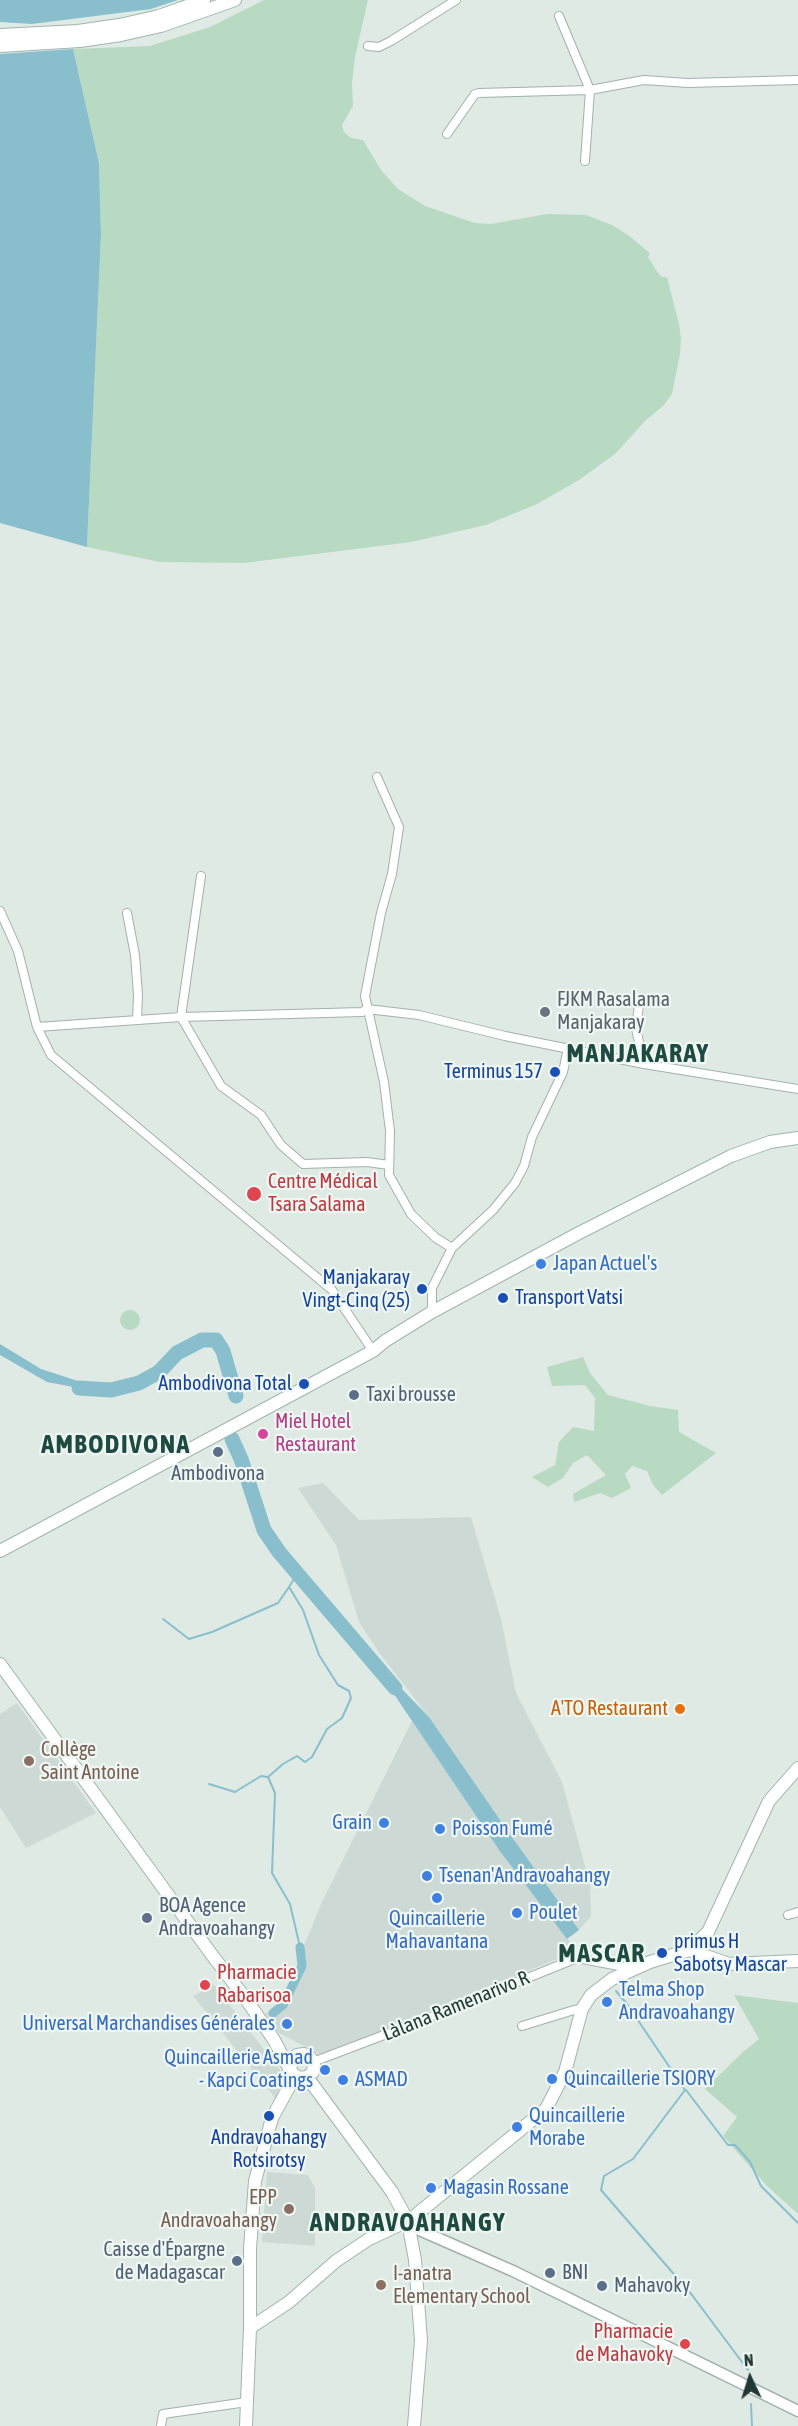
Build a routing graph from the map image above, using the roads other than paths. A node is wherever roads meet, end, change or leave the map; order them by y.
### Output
1 (204, 0) edge
2 (235, 0) edge
3 (456, 0) edge
4 (559, 16) dead end
5 (0, 34) edge
6 (0, 46) edge
7 (368, 46) dead end
8 (798, 80) edge
9 (590, 90) junction
10 (447, 134) dead end
11 (585, 161) dead end
12 (377, 777) dead end
13 (201, 876) dead end
14 (0, 911) edge
15 (127, 913) dead end
16 (639, 1005) dead end
17 (367, 1009) junction
18 (181, 1017) junction
19 (137, 1020) junction
20 (37, 1027) junction
21 (568, 1048) junction
22 (644, 1064) junction
23 (798, 1089) edge
24 (798, 1138) edge
25 (389, 1165) junction
26 (452, 1248) junction
27 (432, 1312) junction
28 (371, 1348) junction
29 (144, 1469) junction
30 (0, 1544) edge
31 (0, 1551) edge
32 (0, 1664) edge
33 (798, 1768) edge
34 (798, 1912) edge
35 (788, 1915) dead end
36 (689, 1950) junction
37 (798, 1961) edge
38 (635, 1969) junction
39 (582, 2009) junction
40 (522, 2026) dead end
41 (274, 2040) junction
42 (297, 2055) junction
43 (313, 2062) junction
44 (297, 2074) junction
45 (403, 2212) junction
46 (417, 2214) junction
47 (397, 2226) junction
48 (413, 2231) junction
49 (250, 2328) junction
50 (247, 2402) junction
51 (798, 2411) edge
52 (160, 2426) edge
53 (246, 2426) edge
54 (414, 2426) edge

1 - 5 main road
2 - 6 main road
3 - 7 street
4 - 9 street
8 - 9 street
9 - 10 street
9 - 11 street
12 - 17 street
13 - 18 street
14 - 20 street
15 - 19 street
16 - 22 street
17 - 18 street
17 - 21 street
17 - 25 street
18 - 19 street
18 - 25 street
19 - 20 street
20 - 28 street
21 - 22 street
21 - 26 street
22 - 23 street
24 - 27 main road
25 - 26 street
26 - 27 street
27 - 28 main road
28 - 29 main road
29 - 30 main road
29 - 31 main road
32 - 41 main road
33 - 36 main road
34 - 35 street
36 - 37 main road
36 - 38 main road
38 - 39 main road
38 - 43 street, Làlana Ramenarivo R
39 - 40 street
39 - 46 main road
41 - 42 main road
41 - 44 main road
42 - 43 main road
42 - 44 main road
43 - 44 main road
44 - 45 main road
44 - 49 main road
45 - 46 main road
45 - 47 main road
46 - 48 main road
47 - 48 main road
47 - 49 main road
48 - 51 street
48 - 54 main road
49 - 50 main road
50 - 52 street
50 - 53 main road

